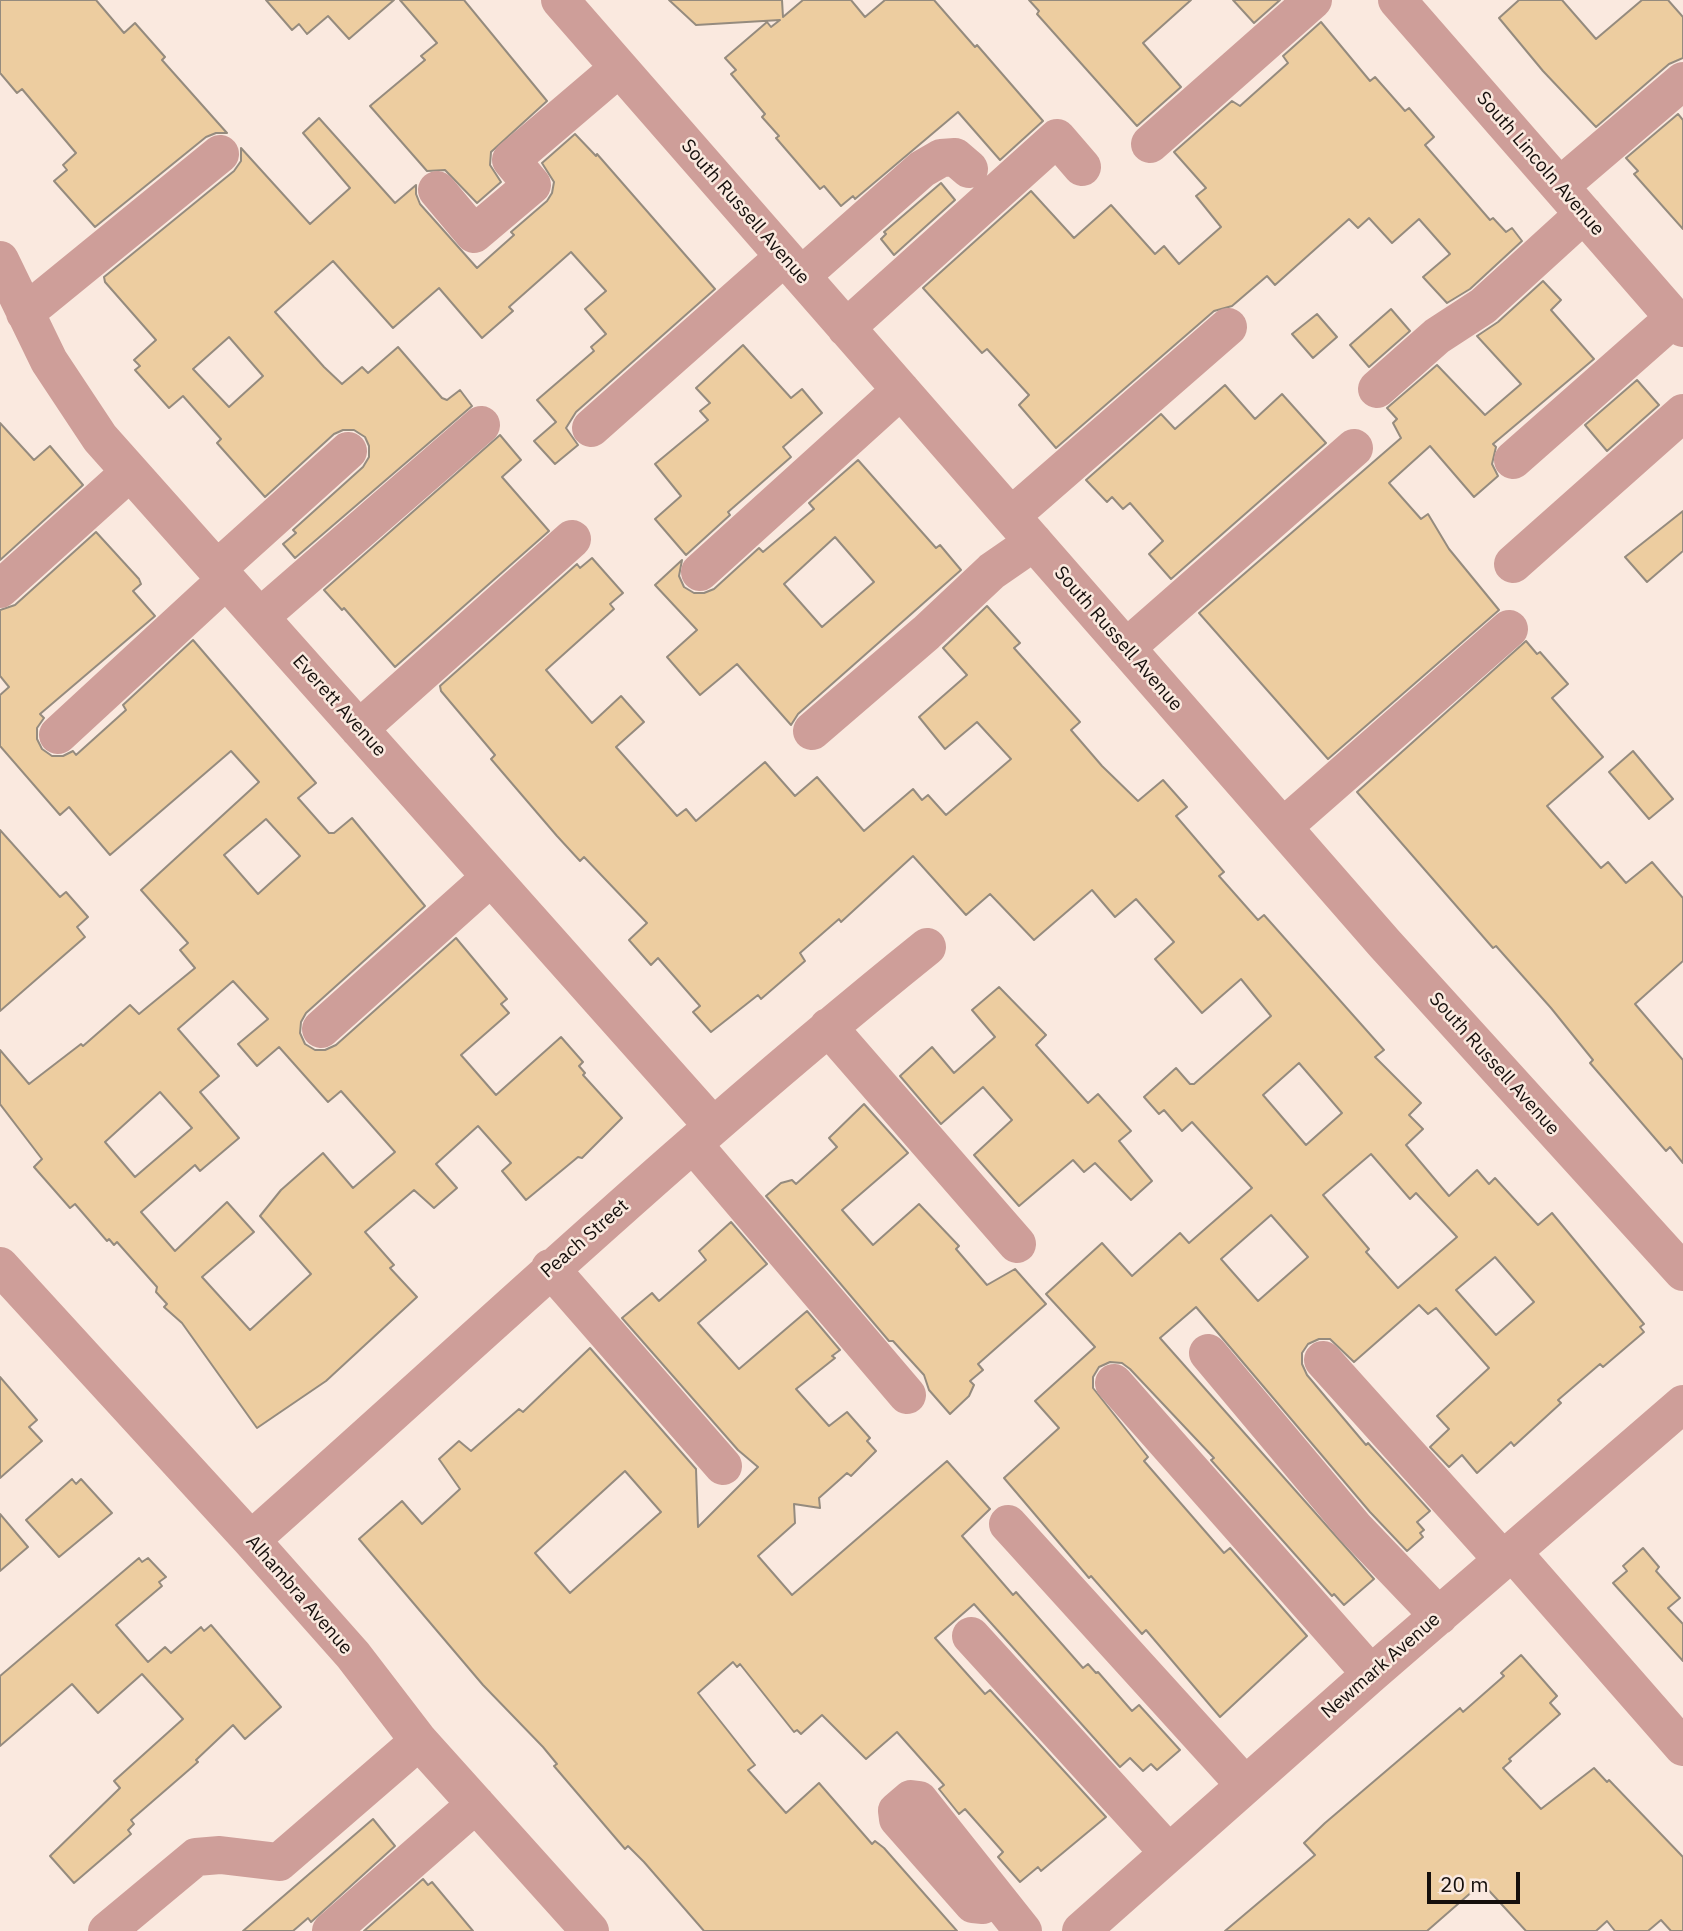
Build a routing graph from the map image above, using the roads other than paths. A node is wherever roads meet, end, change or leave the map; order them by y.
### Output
1 (560, 0) edge
2 (1313, 0) edge
3 (1407, 3) edge
4 (619, 68) junction
5 (1683, 82) edge
6 (1150, 144) dead end
7 (220, 153) dead end
8 (1082, 167) dead end
9 (969, 169) dead end
10 (437, 190) dead end
11 (1572, 200) junction
12 (0, 260) edge
13 (793, 267) junction
14 (25, 313) junction
15 (1679, 323) edge
16 (1228, 327) dead end
17 (846, 328) junction
18 (1377, 389) dead end
19 (901, 390) junction
20 (1683, 413) edge
21 (481, 425) dead end
22 (591, 428) dead end
23 (1354, 448) dead end
24 (348, 451) dead end
25 (1513, 460) dead end
26 (130, 472) junction
27 (1022, 529) junction
28 (572, 539) dead end
29 (1513, 564) dead end
30 (700, 572) dead end
31 (222, 574) junction
32 (0, 589) edge
33 (260, 617) junction
34 (1509, 628) dead end
35 (1126, 648) junction
36 (359, 729) junction
37 (812, 731) dead end
38 (58, 734) dead end
39 (1283, 827) junction
40 (491, 877) junction
41 (927, 947) dead end
42 (828, 1027) junction
43 (321, 1029) dead end
44 (703, 1135) junction
45 (1017, 1244) dead end
46 (550, 1268) junction
47 (1, 1271) edge
48 (1683, 1272) edge
49 (1208, 1353) dead end
50 (1323, 1360) dead end
51 (1114, 1383) dead end
52 (907, 1395) dead end
53 (1683, 1404) edge
54 (723, 1466) dead end
55 (1008, 1524) dead end
56 (251, 1540) junction
57 (1508, 1556) junction
58 (1439, 1616) junction
59 (971, 1636) dead end
60 (1371, 1674) junction
61 (419, 1741) junction
62 (1683, 1747) edge
63 (1245, 1785) junction
64 (476, 1804) junction
65 (1169, 1853) junction
66 (994, 1897) dead end
67 (107, 1931) edge
68 (331, 1931) edge
69 (590, 1931) edge
70 (1023, 1931) edge
71 (1082, 1931) edge

1 - 4 street, South Russell Avenue
2 - 6 street
3 - 11 street, South Lincoln Avenue
4 - 10 street
4 - 13 street, South Russell Avenue
5 - 11 street
7 - 14 street
8 - 17 street
9 - 13 street
11 - 15 street, South Lincoln Avenue
11 - 18 street
12 - 14 street, Everett Avenue
13 - 17 street, South Russell Avenue
13 - 22 street
14 - 26 street, Everett Avenue
15 - 25 street
16 - 27 street
17 - 19 street, South Russell Avenue
19 - 27 street, South Russell Avenue
19 - 30 street
20 - 29 street
21 - 33 street
23 - 35 street
24 - 31 street
26 - 31 street, Everett Avenue
26 - 32 street
27 - 35 street, South Russell Avenue
27 - 37 street
28 - 36 street
31 - 33 street, Everett Avenue
31 - 38 street
33 - 36 street, Everett Avenue
34 - 39 street
35 - 39 street, South Russell Avenue
36 - 40 street, Everett Avenue
39 - 48 street, South Russell Avenue
40 - 43 street
40 - 44 street, Everett Avenue
41 - 42 street, Peach Street
42 - 44 street, Peach Street
42 - 45 street
44 - 46 street, Peach Street
44 - 52 street, Everett Avenue
46 - 54 street
46 - 56 street, Peach Street
47 - 56 street, Alhambra Avenue
49 - 58 street
50 - 57 street
51 - 60 street
53 - 57 street, Newmark Avenue
55 - 63 street
56 - 61 street, Alhambra Avenue
57 - 58 street, Newmark Avenue
57 - 62 street
58 - 60 street, Newmark Avenue
59 - 65 street
60 - 63 street, Newmark Avenue
61 - 64 street, Alhambra Avenue
61 - 67 street
63 - 65 street, Newmark Avenue
64 - 68 street
64 - 69 street, Alhambra Avenue
65 - 71 street, Newmark Avenue
66 - 70 street

